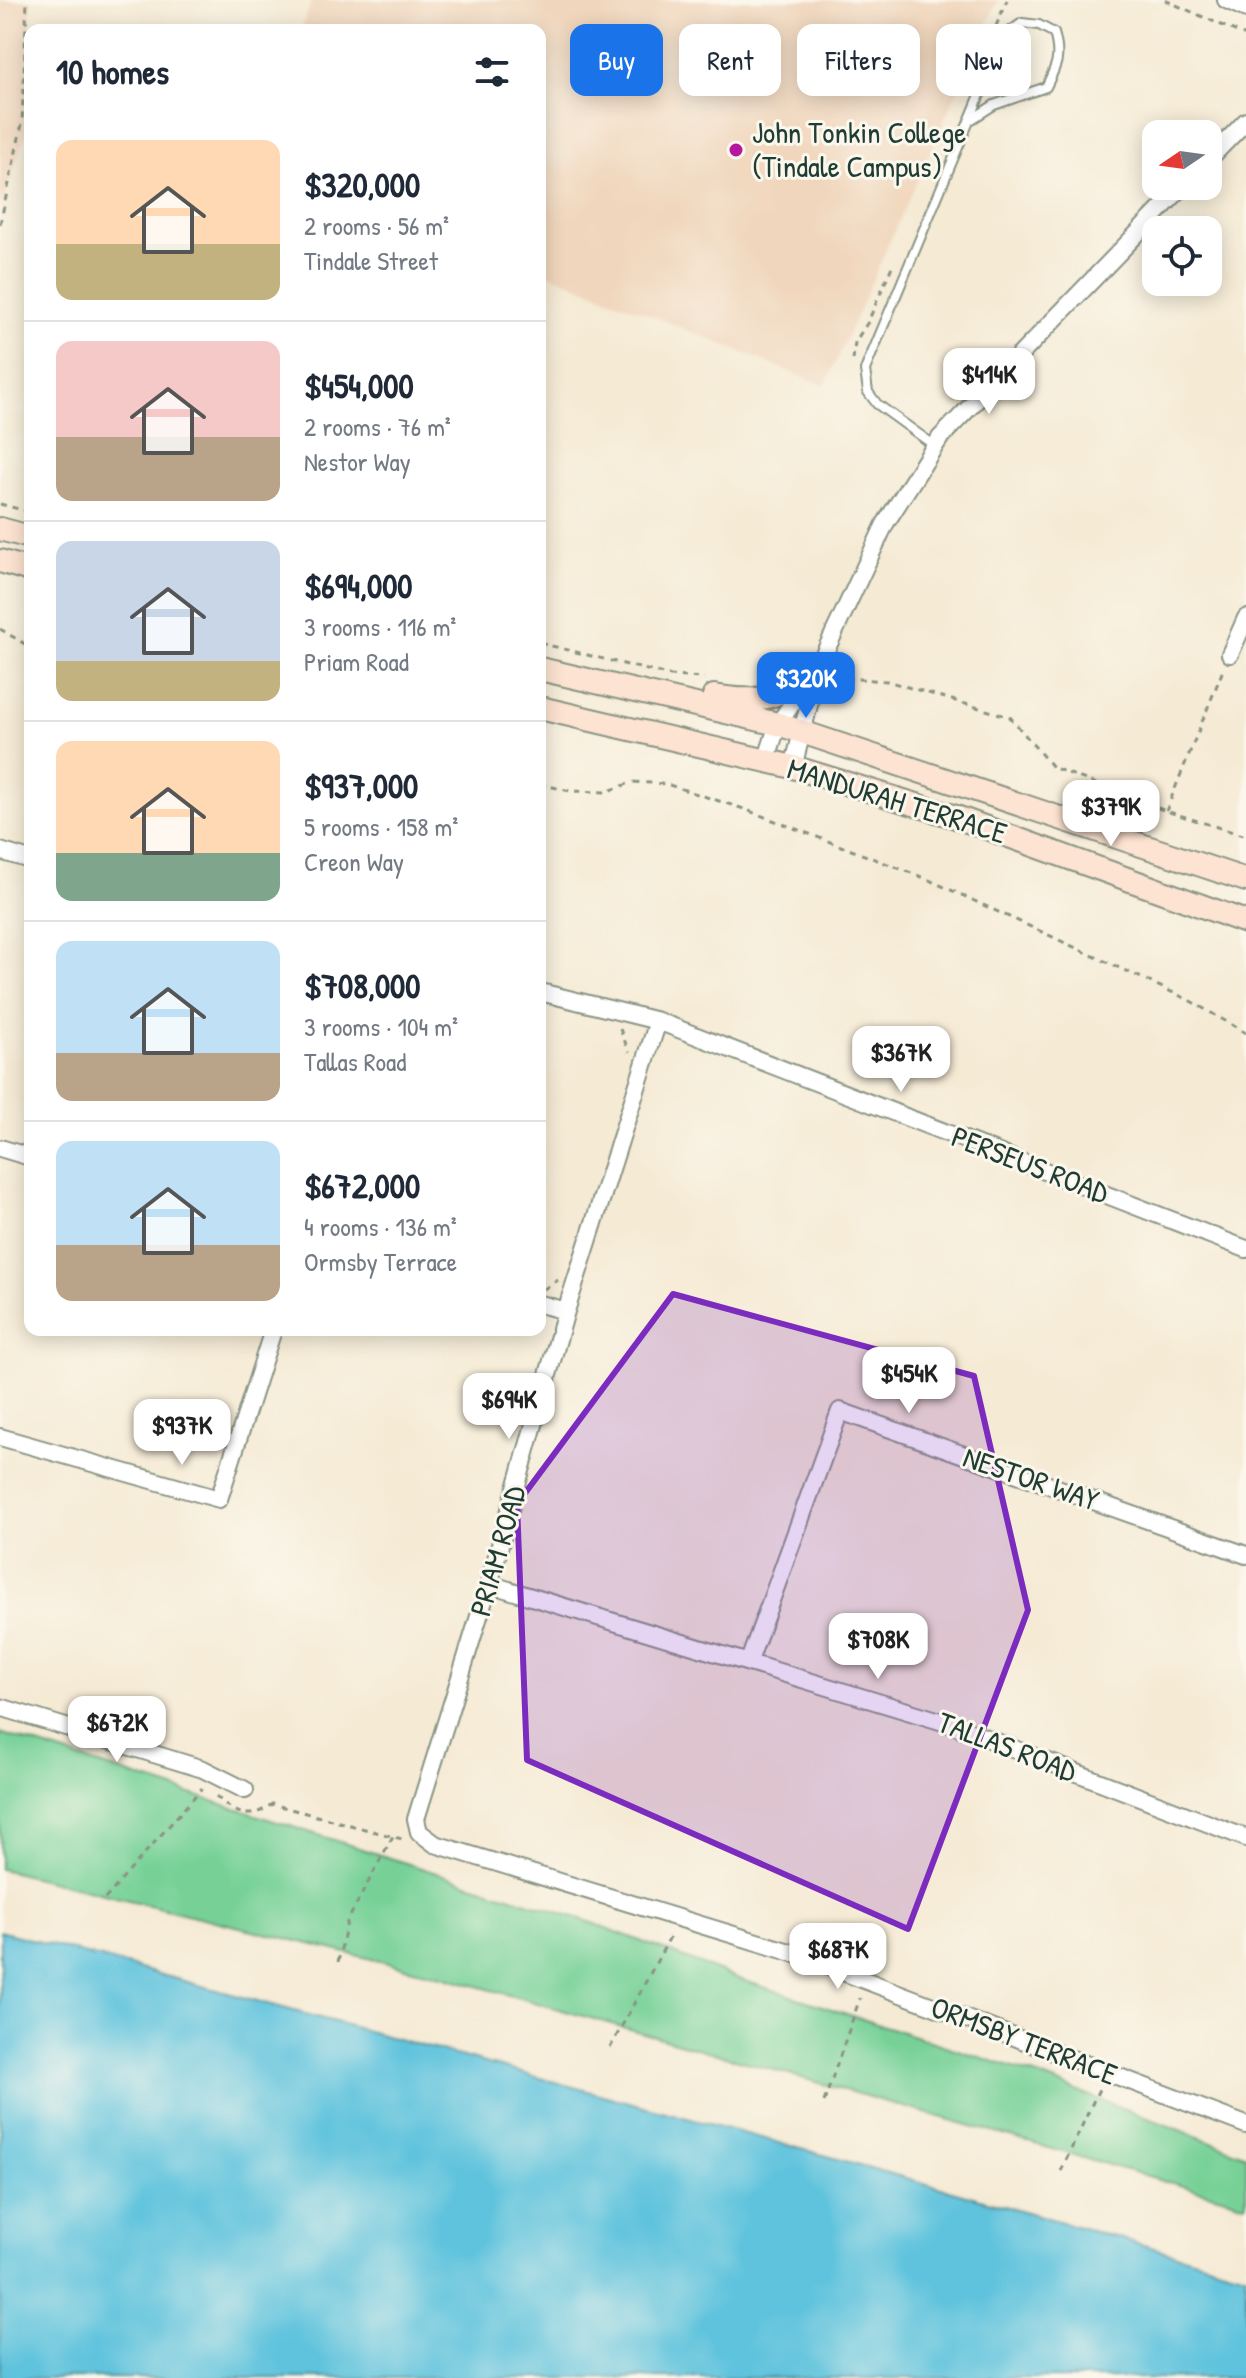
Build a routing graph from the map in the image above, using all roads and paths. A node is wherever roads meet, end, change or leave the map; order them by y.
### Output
1 (27, 0) edge
2 (1007, 0) edge
3 (1165, 0) edge
4 (1226, 0) edge
5 (1246, 9) edge
6 (26, 24) edge
7 (996, 24) edge
8 (1246, 36) edge
9 (24, 74) edge
10 (969, 121) junction
11 (1246, 121) edge
12 (1222, 146) edge
13 (1170, 200) edge
14 (0, 224) edge
15 (893, 264) dead end
16 (853, 364) dead end
17 (935, 446) junction
18 (0, 504) edge
19 (24, 510) edge
20 (0, 529) edge
21 (24, 535) edge
22 (0, 561) edge
23 (24, 568) edge
24 (1246, 618) edge
25 (0, 629) edge
26 (24, 643) edge
27 (546, 645) edge
28 (1230, 654) joint
29 (819, 665) junction
30 (546, 670) edge
31 (710, 679) dead end
32 (669, 699) junction
33 (546, 709) edge
34 (778, 724) junction
35 (803, 733) junction
36 (766, 761) junction
37 (793, 767) junction
38 (546, 785) edge
39 (1166, 811) junction
40 (1246, 836) edge
41 (0, 851) edge
42 (24, 858) edge
43 (1246, 880) edge
44 (1246, 922) edge
45 (546, 993) edge
46 (658, 1021) junction
47 (1246, 1033) edge
48 (0, 1148) edge
49 (24, 1155) edge
50 (1246, 1249) edge
51 (546, 1306) edge
52 (566, 1311) junction
53 (271, 1336) edge
54 (0, 1437) edge
55 (1246, 1555) edge
56 (489, 1584) junction
57 (749, 1661) junction
58 (0, 1707) edge
59 (205, 1785) dead end
60 (245, 1790) dead end
61 (393, 1836) dead end
62 (1246, 1838) edge
63 (435, 1844) joint
64 (105, 1899) dead end
65 (673, 1931) dead end
66 (338, 1962) dead end
67 (863, 1991) dead end
68 (610, 2048) dead end
69 (1102, 2082) dead end
70 (824, 2102) dead end
71 (1246, 2125) edge
72 (1061, 2171) dead end

1 - 6 path
2 - 7 path
3 - 8 path
4 - 5 street
9 - 14 path
10 - 10 lane
10 - 17 lane
11 - 12 street
13 - 17 street
15 - 16 path
17 - 29 street
18 - 19 path
20 - 21 main road
22 - 23 main road
24 - 28 street
25 - 26 path
27 - 31 path
28 - 39 path
29 - 32 main road
29 - 34 street
29 - 35 street
29 - 39 path
30 - 32 main road, MANDURAH TERRACE
32 - 34 main road, MANDURAH TERRACE
33 - 36 main road, MANDURAH TERRACE
34 - 35 main road, MANDURAH TERRACE
34 - 36 street
35 - 37 street
35 - 43 main road, MANDURAH TERRACE
36 - 37 main road, MANDURAH TERRACE
37 - 44 main road, MANDURAH TERRACE
38 - 47 path
39 - 40 path
41 - 42 street
45 - 46 street, PERSEUS ROAD
46 - 50 street, PERSEUS ROAD
46 - 52 street, PRIAM ROAD
48 - 49 street
51 - 52 street
52 - 56 street, PRIAM ROAD
53 - 54 street
55 - 57 street, NESTOR WAY
56 - 57 street, TALLAS ROAD
56 - 63 street, PRIAM ROAD
57 - 62 street, TALLAS ROAD
58 - 60 street
59 - 64 path
61 - 66 path
63 - 71 street, ORMSBY TERRACE
65 - 68 path
67 - 70 path
69 - 72 path

